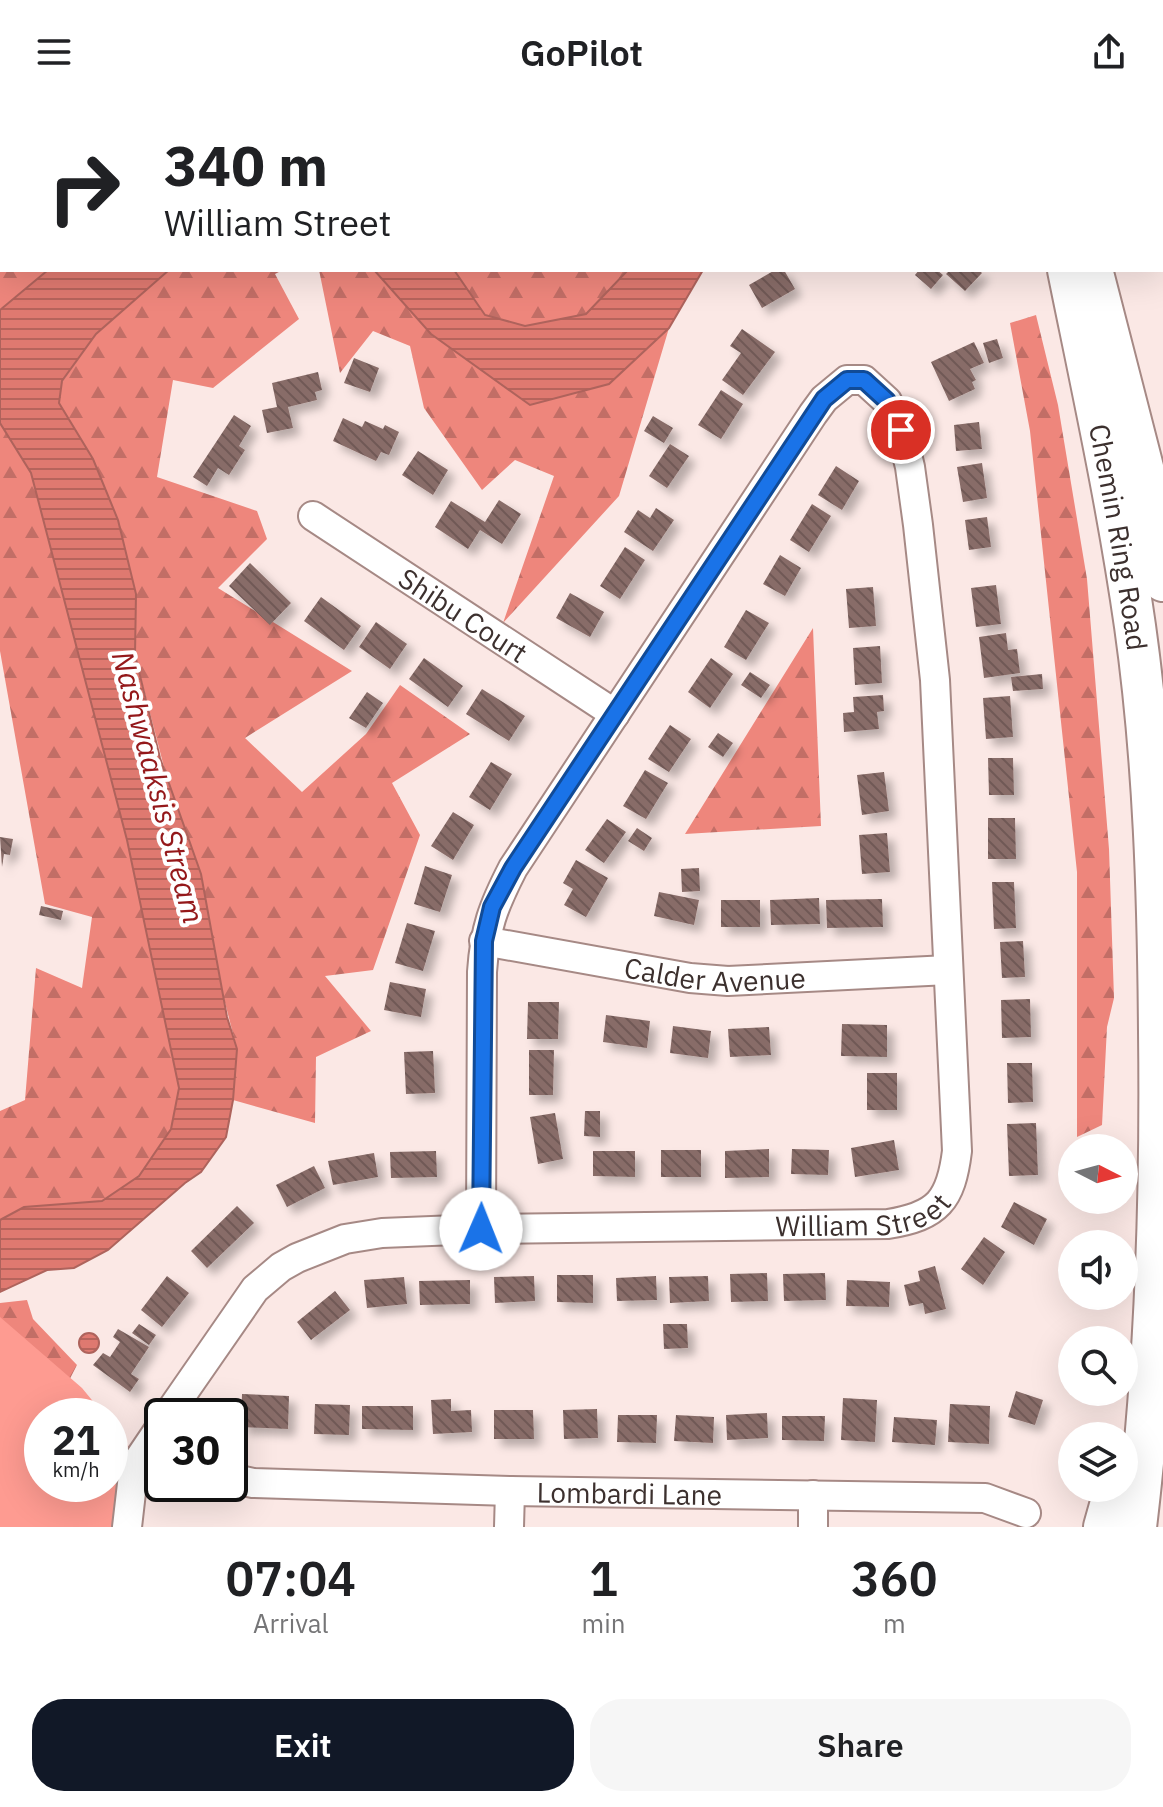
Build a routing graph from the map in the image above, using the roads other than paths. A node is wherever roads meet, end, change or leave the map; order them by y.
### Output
1 (1068, 272) edge
2 (1093, 272) edge
3 (313, 516) dead end
4 (1163, 581) edge
5 (615, 714) junction
6 (484, 941) junction
7 (948, 970) junction
8 (1159, 971) junction
9 (481, 1229) junction
10 (182, 1398) edge
11 (1127, 1422) edge
12 (144, 1452) edge
13 (248, 1482) edge
14 (510, 1491) junction
15 (813, 1495) junction
16 (1111, 1502) edge
17 (1026, 1513) dead end
18 (127, 1527) edge
19 (509, 1527) edge
20 (813, 1527) edge
21 (1104, 1527) edge
22 (1136, 1527) edge

1 - 8 highway, Chemin Ring Road
2 - 4 highway, Chemin Ring Road
3 - 5 street, Shibu Court
5 - 6 street
5 - 7 street, William Street
6 - 7 street, Calder Avenue
6 - 9 street
7 - 9 street, William Street
8 - 11 highway
8 - 22 highway, Chemin Ring Road
9 - 10 street, William Street
12 - 18 street, William Street
13 - 14 street, Lombardi Lane
14 - 15 street, Lombardi Lane
14 - 19 street
15 - 17 street, Lombardi Lane
15 - 20 street
16 - 21 highway

